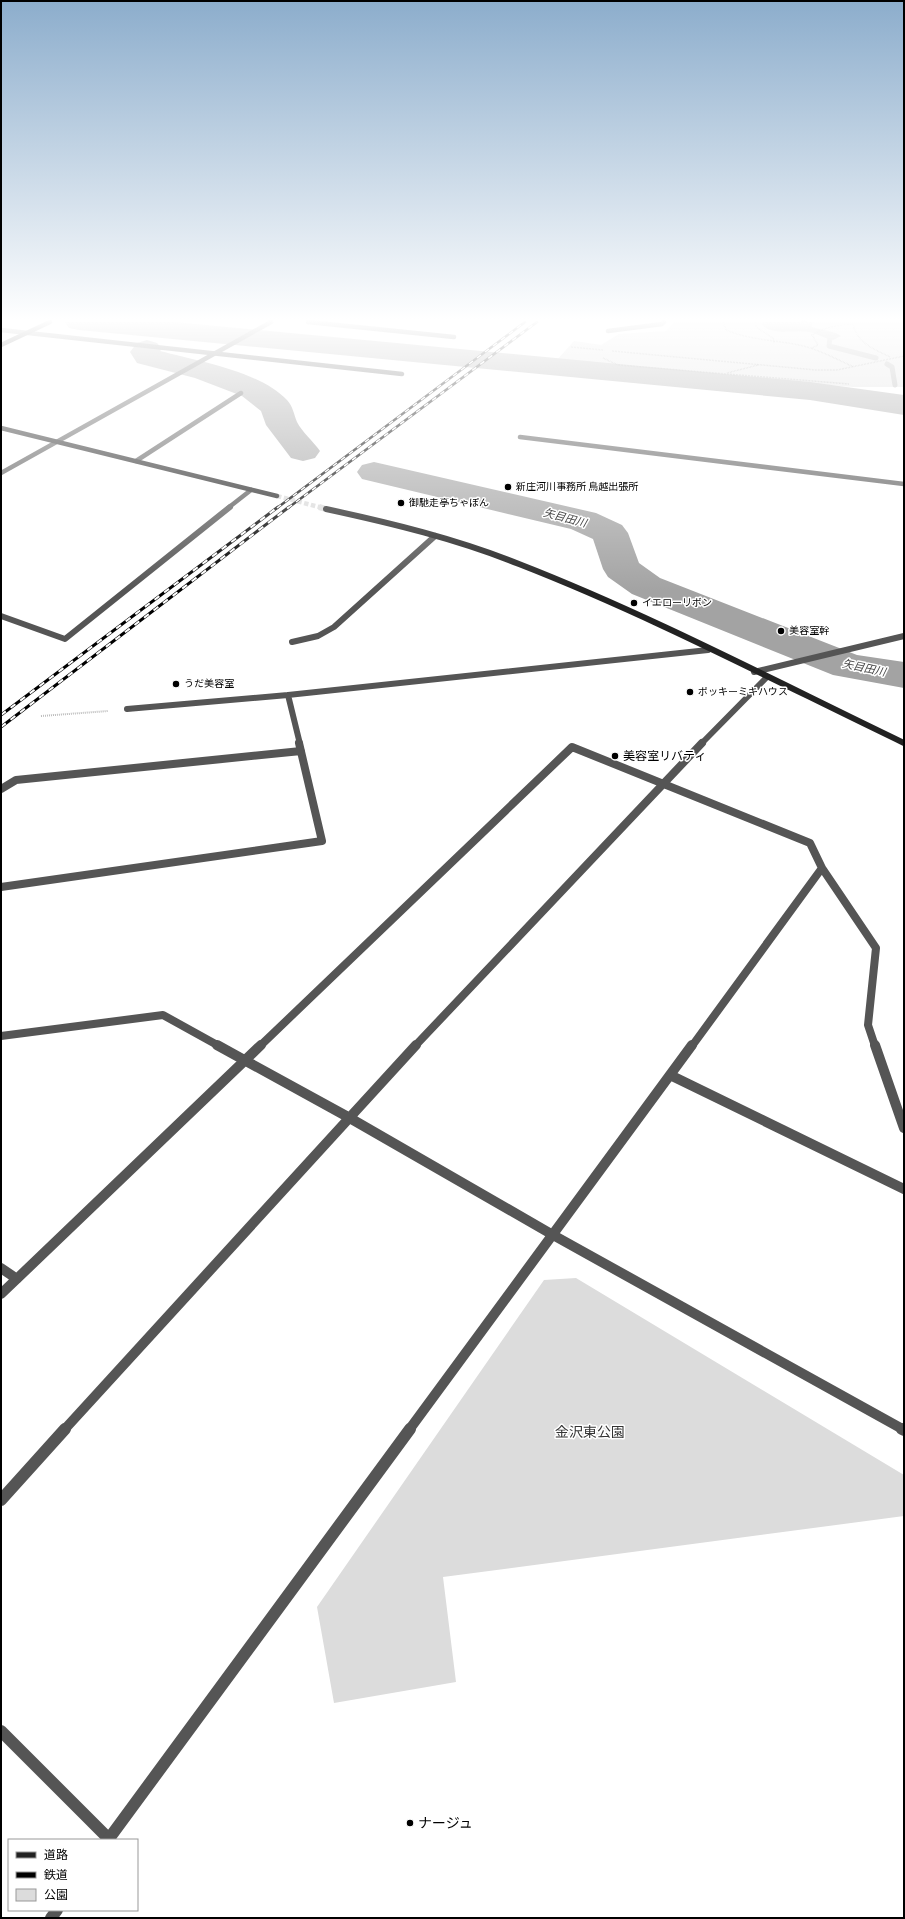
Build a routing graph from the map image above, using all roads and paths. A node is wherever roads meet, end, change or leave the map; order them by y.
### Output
1 (112, 412) edge
2 (212, 412) edge
3 (1, 429) edge
4 (520, 437) dead end
5 (59, 442) junction
6 (136, 461) junction
7 (1, 472) edge
8 (904, 484) edge
9 (251, 490) junction
10 (277, 496) tunnel mouth
11 (326, 509) tunnel mouth
12 (435, 536) junction
13 (1, 616) edge
14 (904, 636) edge
15 (292, 642) dead end
16 (708, 650) junction
17 (754, 672) junction
18 (766, 678) junction
19 (288, 695) junction
20 (127, 709) dead end
21 (101, 712) dead end
22 (41, 716) dead end
23 (904, 743) edge
24 (302, 751) junction
25 (663, 782) junction
26 (1, 789) edge
27 (822, 868) junction
28 (1, 888) edge
29 (1, 1036) edge
30 (244, 1059) junction
31 (670, 1075) junction
32 (348, 1116) junction
33 (904, 1128) edge
34 (904, 1189) edge
35 (553, 1235) junction
36 (1, 1268) edge
37 (17, 1279) junction
38 (1, 1294) edge
39 (904, 1430) edge
40 (1, 1500) edge
41 (1, 1731) edge
42 (108, 1839) edge
43 (110, 1839) edge

1 - 5 street
2 - 6 street
3 - 5 street
4 - 8 street
5 - 6 street
5 - 7 street
6 - 9 street
9 - 10 street
9 - 13 street
11 - 12 street
12 - 15 street
12 - 16 street
14 - 17 street
16 - 17 street
16 - 19 street
17 - 18 street
18 - 23 street
18 - 25 street
19 - 20 street
19 - 24 street
21 - 22 path
24 - 26 street
24 - 28 street
25 - 27 street
25 - 30 street
25 - 32 street
27 - 31 street
27 - 33 street
29 - 30 street
30 - 32 street
30 - 37 street
31 - 34 street
31 - 35 street
32 - 35 street
32 - 40 street
35 - 39 street
35 - 43 street
36 - 37 street
37 - 38 street
41 - 42 street

